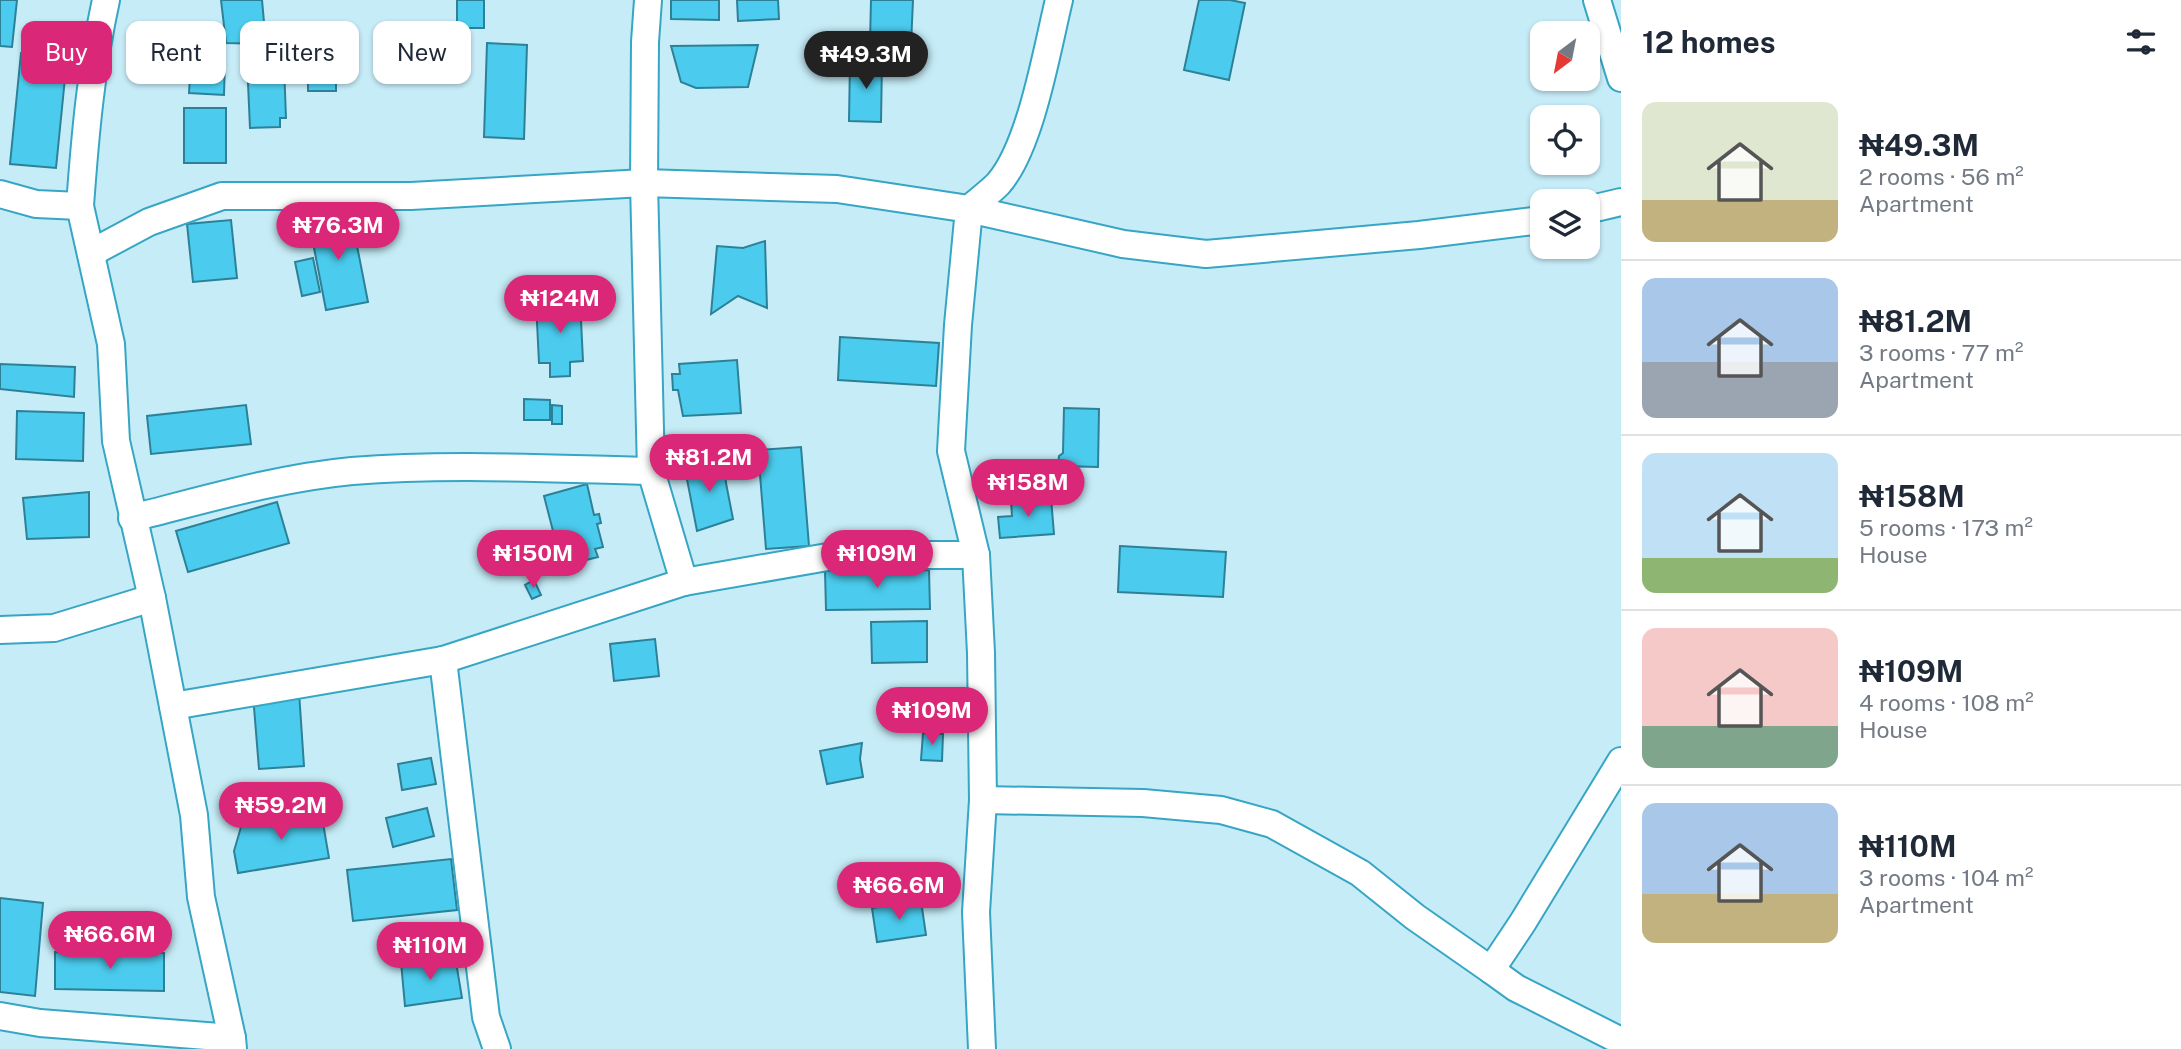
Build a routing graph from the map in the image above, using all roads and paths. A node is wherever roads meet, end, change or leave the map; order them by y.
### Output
1 (106, 0) edge
2 (648, 0) edge
3 (1059, 0) edge
4 (1597, 0) edge
5 (1621, 78) edge
6 (644, 183) junction
7 (0, 194) edge
8 (1621, 202) edge
9 (80, 206) junction
10 (1600, 207) edge
11 (969, 209) junction
12 (1530, 221) edge
13 (91, 253) junction
14 (651, 471) junction
15 (132, 518) junction
16 (976, 555) junction
17 (684, 582) junction
18 (152, 598) junction
19 (0, 630) edge
20 (443, 660) junction
21 (173, 706) junction
22 (1621, 761) edge
23 (982, 800) junction
24 (1491, 970) junction
25 (0, 1016) edge
26 (1610, 1042) edge
27 (233, 1044) edge
28 (497, 1049) edge
29 (982, 1049) edge

1 - 9 street
2 - 6 street
3 - 11 street
4 - 5 street
6 - 11 street
6 - 13 street
6 - 14 street
7 - 9 street
8 - 10 street
9 - 13 street
11 - 12 street
11 - 16 street
13 - 15 street
14 - 15 street
14 - 17 street
15 - 18 street
16 - 17 street
16 - 23 street
17 - 20 street
18 - 19 street
18 - 21 street
20 - 21 street
20 - 28 street
21 - 27 street
22 - 24 street
23 - 24 street
23 - 29 street
24 - 26 street
25 - 27 street

